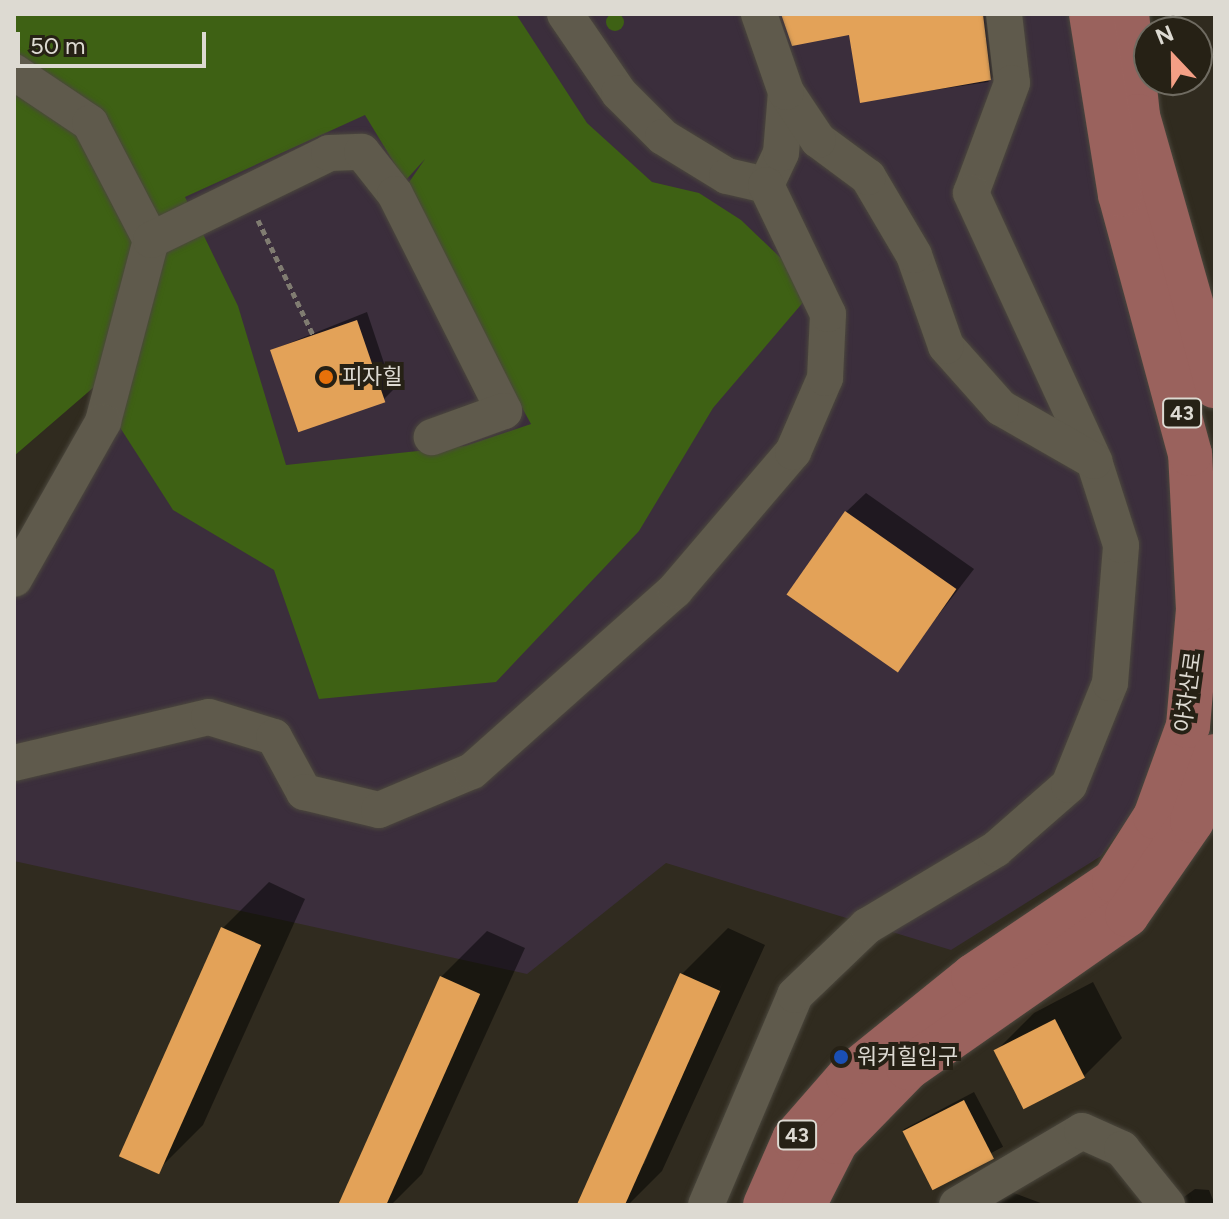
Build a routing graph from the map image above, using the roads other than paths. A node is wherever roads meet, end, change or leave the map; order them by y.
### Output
1 (565, 14) edge
2 (759, 14) edge
3 (1004, 14) edge
4 (1091, 14) edge
5 (1127, 14) edge
6 (14, 72) edge
7 (786, 92) junction
8 (766, 185) junction
9 (151, 240) junction
10 (1215, 386) edge
11 (432, 437) dead end
12 (1094, 461) junction
13 (14, 579) edge
14 (1215, 756) edge
15 (14, 763) edge
16 (706, 1205) edge
17 (765, 1205) edge
18 (804, 1205) edge
19 (957, 1205) edge
20 (1167, 1205) edge

1 - 8 street
2 - 7 street
3 - 12 street
4 - 17 main road, 아차산로 / 43
5 - 10 main road, 43
6 - 9 street
7 - 8 street
7 - 12 street
8 - 15 street
9 - 11 street
9 - 13 street
12 - 16 street
14 - 18 main road, 아차산로 / 43
19 - 20 street

